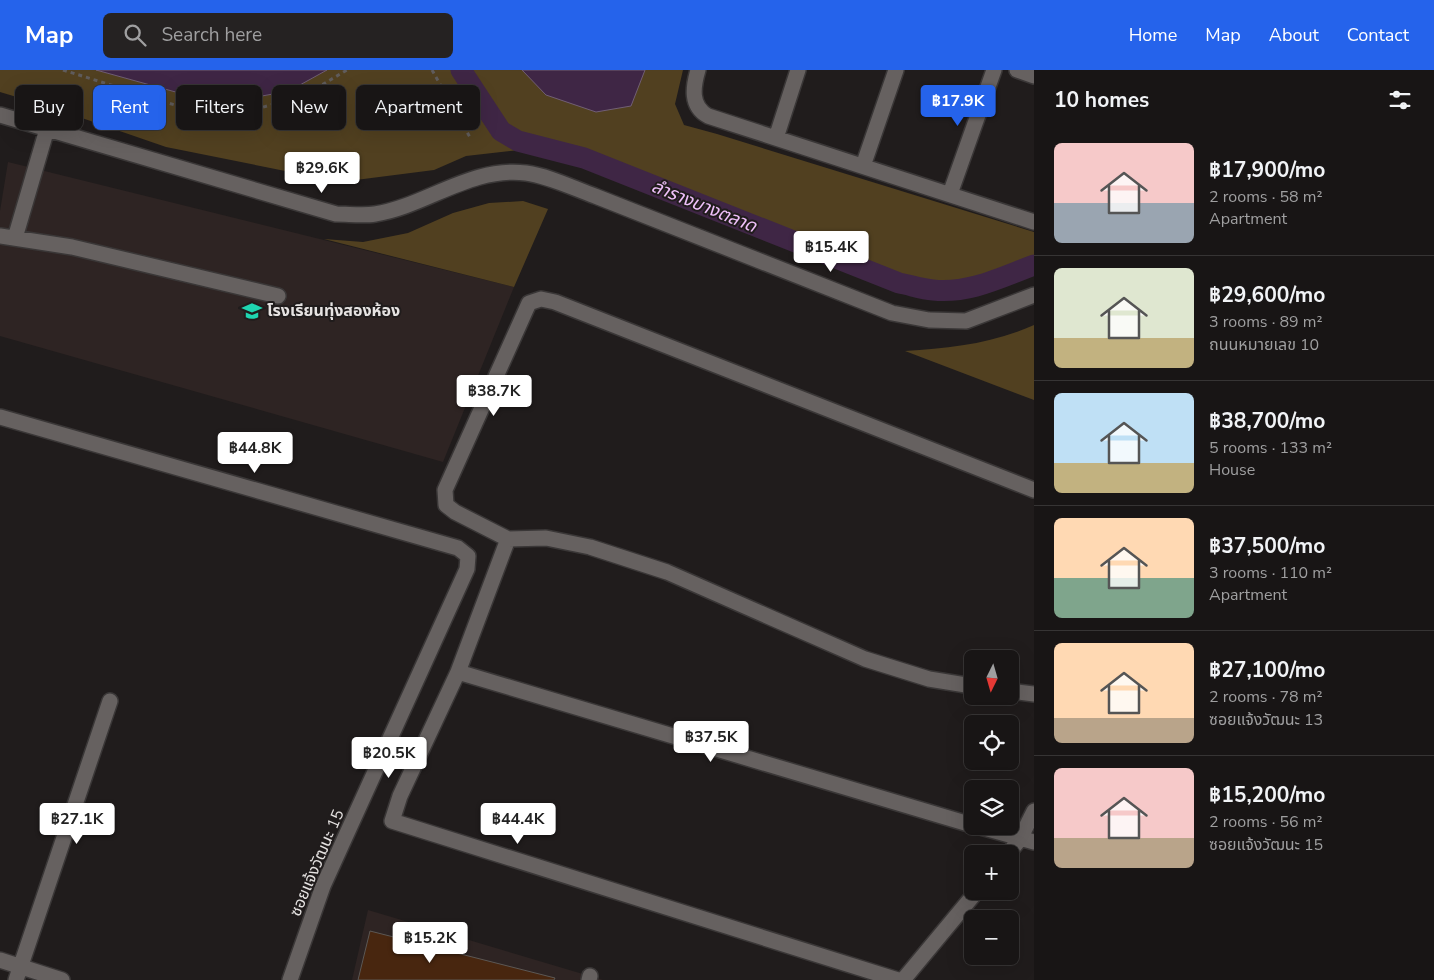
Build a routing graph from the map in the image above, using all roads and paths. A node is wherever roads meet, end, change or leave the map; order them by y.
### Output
1 (63, 70) edge
2 (347, 70) edge
3 (432, 70) edge
4 (698, 70) edge
5 (798, 70) edge
6 (896, 70) edge
7 (994, 70) edge
8 (1017, 70) edge
9 (1034, 76) edge
10 (0, 115) edge
11 (15, 119) edge
12 (46, 130) edge
13 (54, 130) edge
14 (776, 138) junction
15 (471, 139) dead end
16 (863, 166) junction
17 (950, 194) junction
18 (1034, 222) edge
19 (0, 236) edge
20 (15, 238) junction
21 (1034, 295) edge
22 (278, 296) dead end
23 (0, 417) edge
24 (1034, 490) edge
25 (508, 539) junction
26 (458, 672) junction
27 (964, 685) edge
28 (1019, 692) edge
29 (1034, 694) edge
30 (110, 701) dead end
31 (1034, 811) edge
32 (964, 823) edge
33 (1007, 835) edge
34 (1027, 841) edge
35 (970, 900) edge
36 (0, 960) edge
37 (19, 973) edge
38 (62, 980) edge
39 (290, 980) edge
40 (898, 980) edge
41 (903, 980) edge

1 - 2 path
3 - 15 path
4 - 14 street
5 - 14 street
6 - 16 street
7 - 17 street
8 - 9 street
10 - 11 street
12 - 20 street
13 - 21 street
14 - 16 street
16 - 17 street
17 - 18 street
19 - 20 street
20 - 22 street
23 - 39 street, ซอยแจ้งวัฒนะ 15
24 - 25 street
25 - 26 street
25 - 27 street
26 - 32 street
26 - 40 street
28 - 29 street
30 - 37 street
31 - 34 street
33 - 34 street
35 - 41 street
36 - 37 street
37 - 38 street

